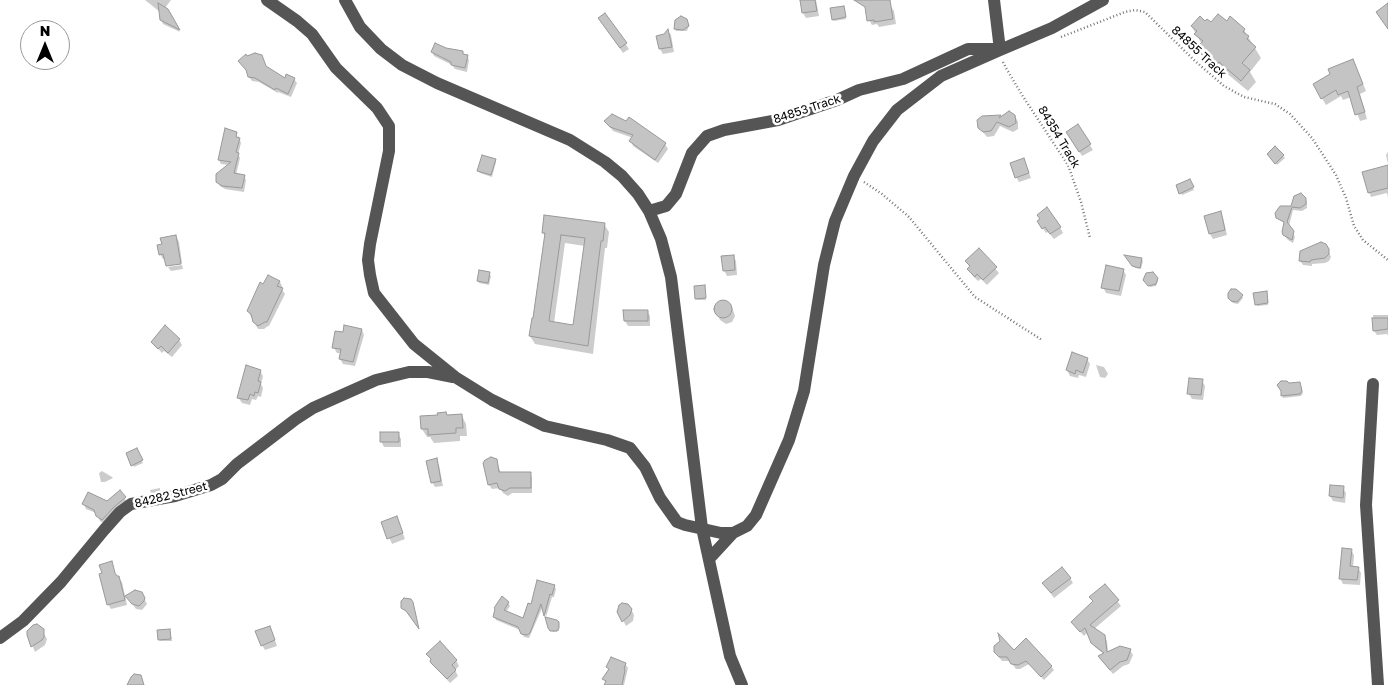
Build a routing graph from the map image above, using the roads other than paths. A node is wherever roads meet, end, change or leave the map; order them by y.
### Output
1 (268, 0) edge
2 (345, 0) edge
3 (994, 0) edge
4 (1103, 0) edge
5 (1000, 50) junction
6 (649, 211) junction
7 (455, 377) junction
8 (1373, 384) dead end
9 (702, 528) junction
10 (733, 533) junction
11 (709, 559) junction
12 (0, 638) edge
13 (742, 685) edge
14 (1378, 685) edge

1 - 7 street
2 - 6 street
3 - 5 street
4 - 5 street
5 - 6 street, 84853 Track
5 - 10 street
6 - 9 street
7 - 9 street
7 - 12 street, 84282 Street
8 - 14 street
9 - 10 street
9 - 11 street
10 - 11 street
11 - 13 street

